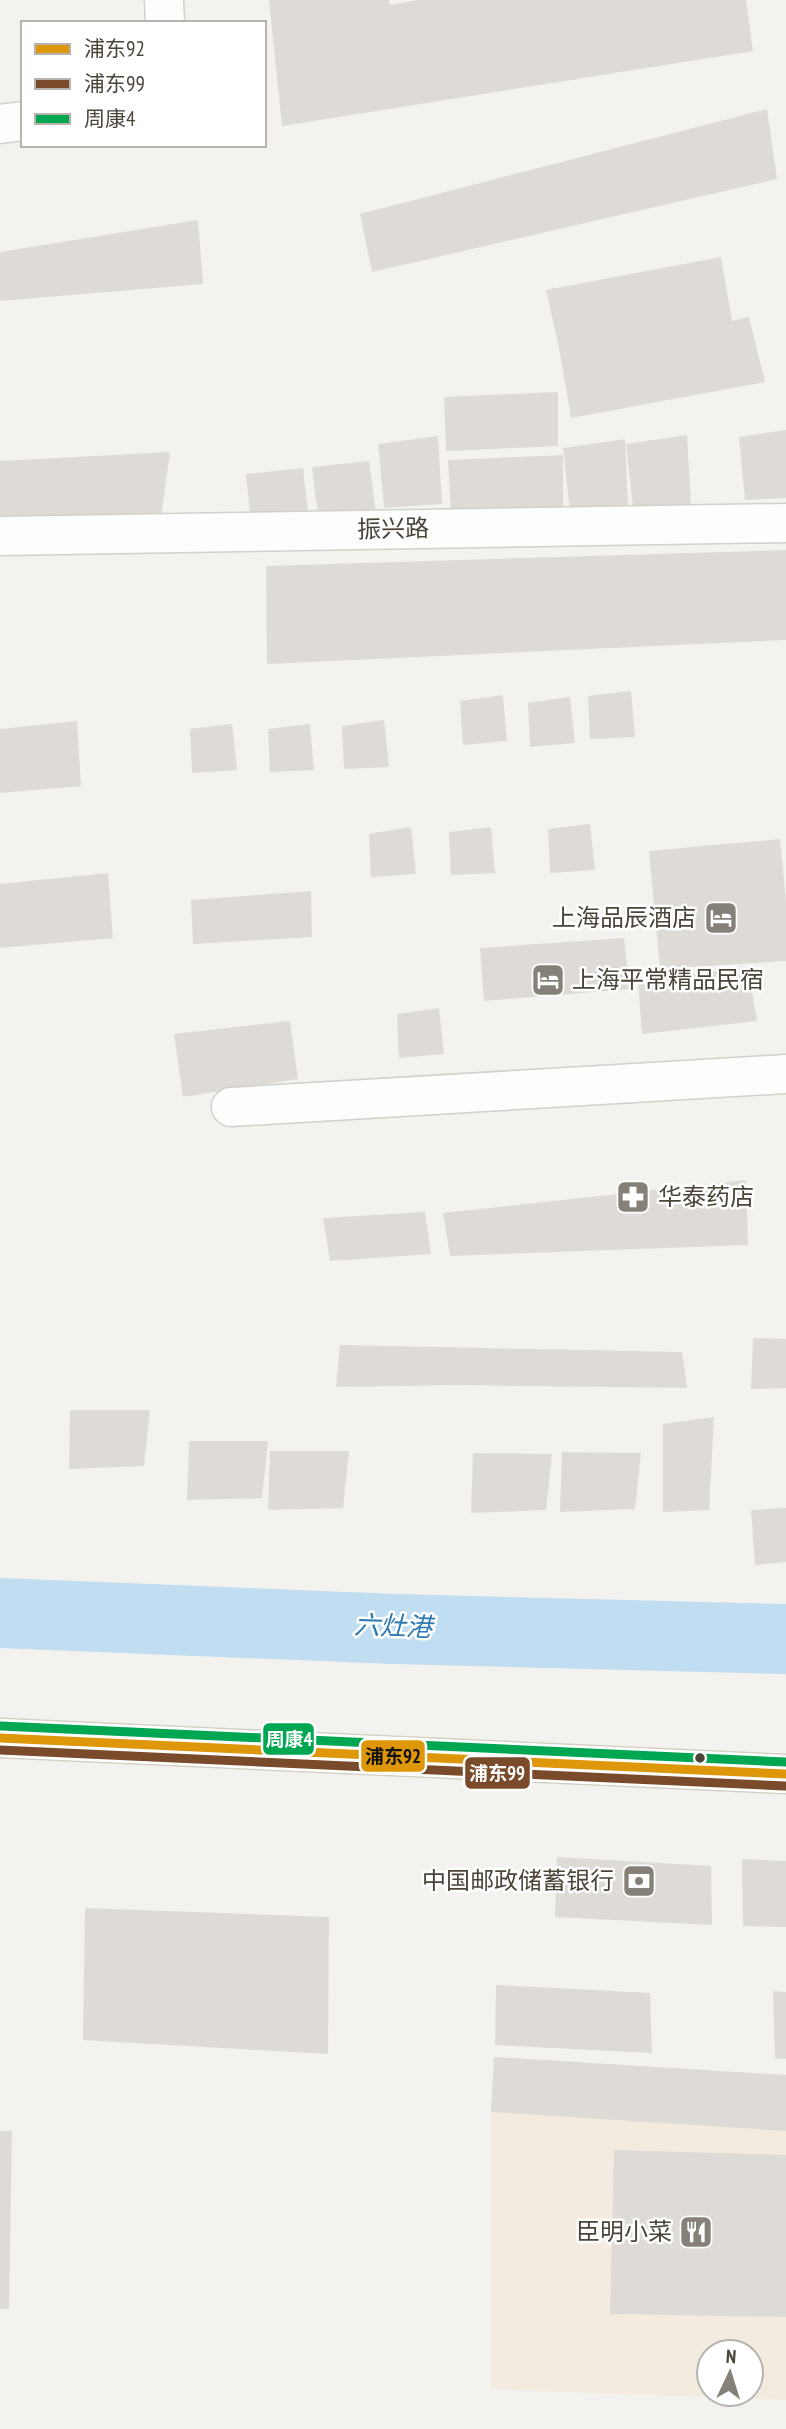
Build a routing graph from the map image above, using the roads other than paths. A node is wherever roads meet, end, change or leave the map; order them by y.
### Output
1 (164, 0) edge
2 (165, 21) edge
3 (21, 121) edge
4 (0, 124) edge
5 (786, 523) edge
6 (0, 536) edge
7 (786, 1074) edge
8 (231, 1107) dead end
9 (0, 1738) edge
10 (786, 1774) edge

1 - 2 street
3 - 4 street
5 - 6 street, 振兴路
7 - 8 street
9 - 10 street

